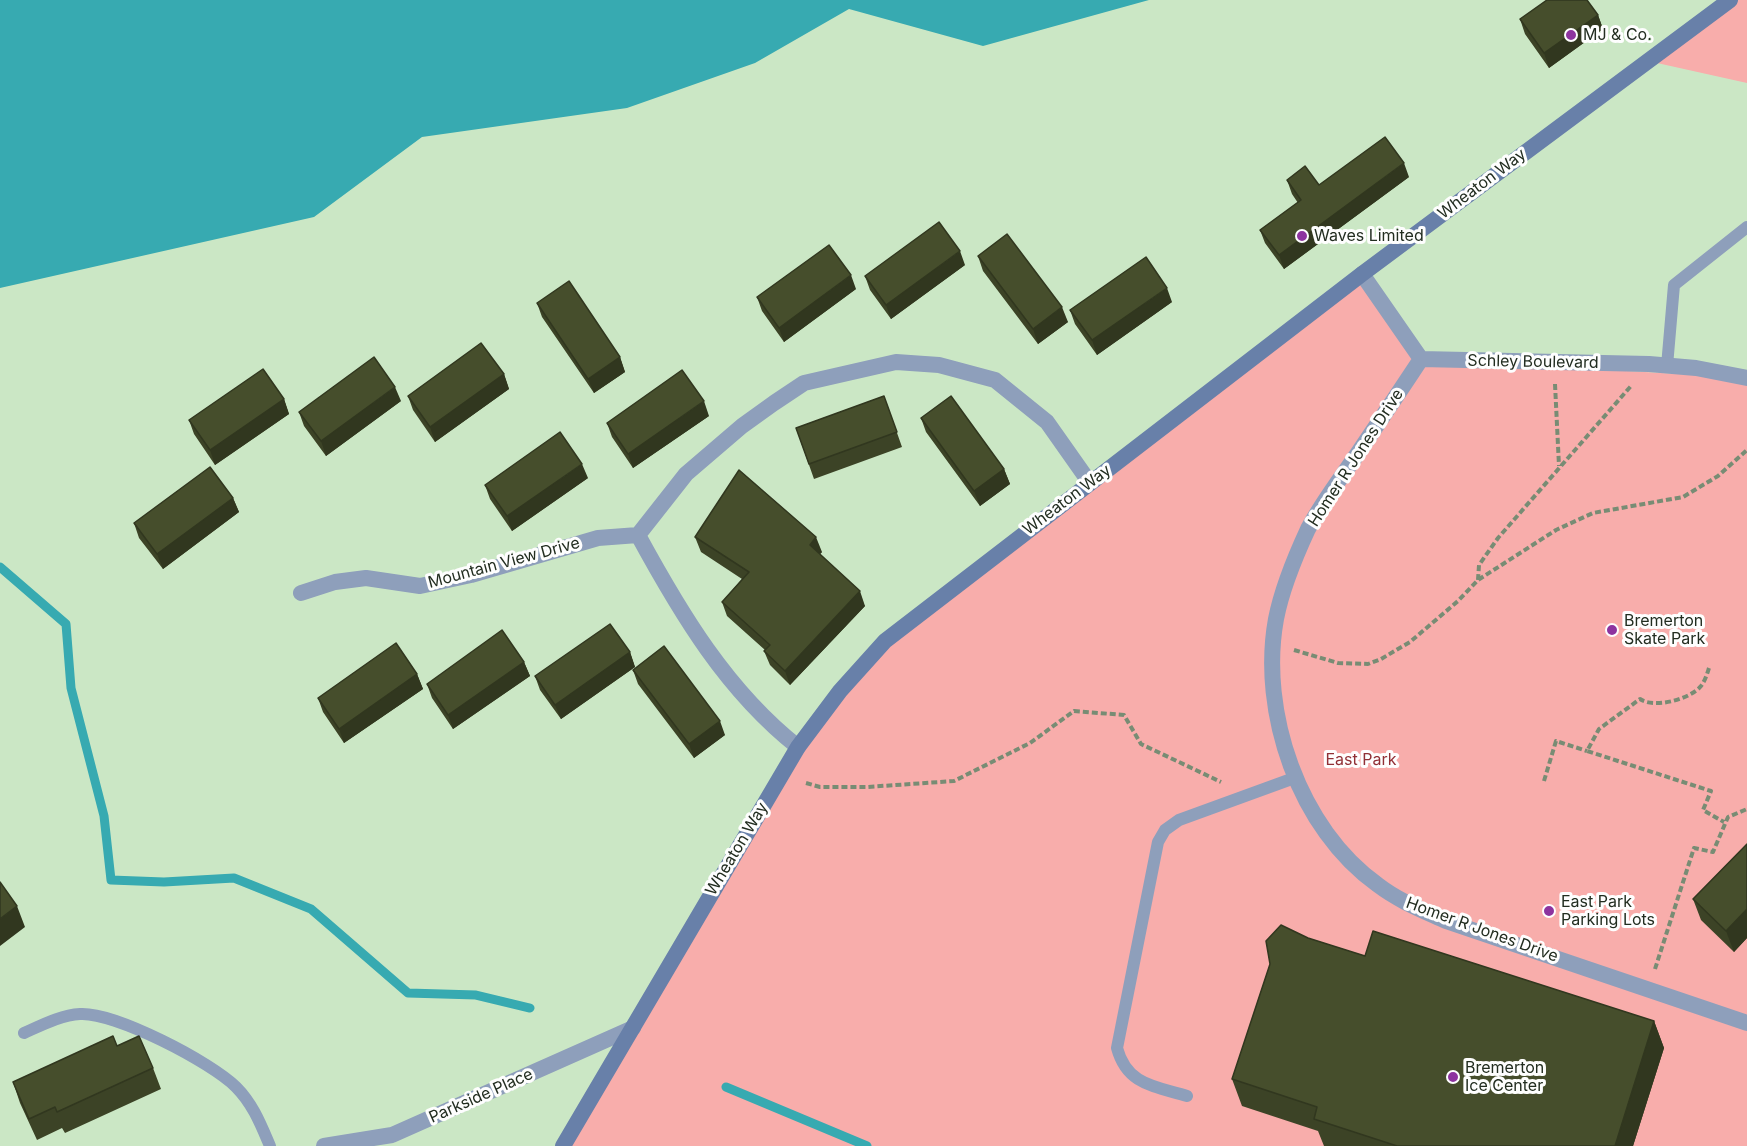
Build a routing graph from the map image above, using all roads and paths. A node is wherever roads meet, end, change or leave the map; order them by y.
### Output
1 (1730, 0) edge
2 (1747, 227) edge
3 (1362, 274) junction
4 (1421, 359) junction
5 (1649, 364) junction
6 (1667, 366) junction
7 (1747, 378) edge
8 (1556, 395) dead end
9 (1747, 450) edge
10 (1559, 467) junction
11 (1090, 483) junction
12 (638, 535) junction
13 (1478, 580) junction
14 (301, 593) dead end
15 (1274, 643) junction
16 (1708, 668) dead end
17 (798, 747) junction
18 (1587, 751) junction
19 (1297, 777) junction
20 (1544, 781) dead end
21 (806, 783) dead end
22 (1247, 795) junction
23 (1747, 809) edge
24 (1724, 822) junction
25 (1648, 989) junction
26 (1747, 1023) edge
27 (633, 1028) junction
28 (24, 1033) dead end
29 (1187, 1096) dead end
30 (270, 1146) edge
31 (324, 1146) edge
32 (563, 1146) edge

1 - 3 main road, Wheaton Way
2 - 6 lane
3 - 4 street
3 - 11 main road, Wheaton Way
4 - 5 street, Schley Boulevard
4 - 15 street, Homer R Jones Drive
5 - 6 street, Schley Boulevard
5 - 10 path
6 - 7 street, Schley Boulevard
8 - 10 path
9 - 13 path
10 - 13 path
11 - 12 street
11 - 17 main road, Wheaton Way
12 - 14 street, Mountain View Drive
12 - 17 street
13 - 15 path
15 - 19 street, Homer R Jones Drive
16 - 18 path
17 - 27 main road, Wheaton Way
18 - 20 path
18 - 24 path
19 - 22 lane
19 - 25 street, Homer R Jones Drive
21 - 22 path
22 - 29 lane
23 - 24 path
24 - 25 path
25 - 26 street, Homer R Jones Drive
27 - 31 street, Parkside Place
27 - 32 main road, Wheaton Way
28 - 30 lane

